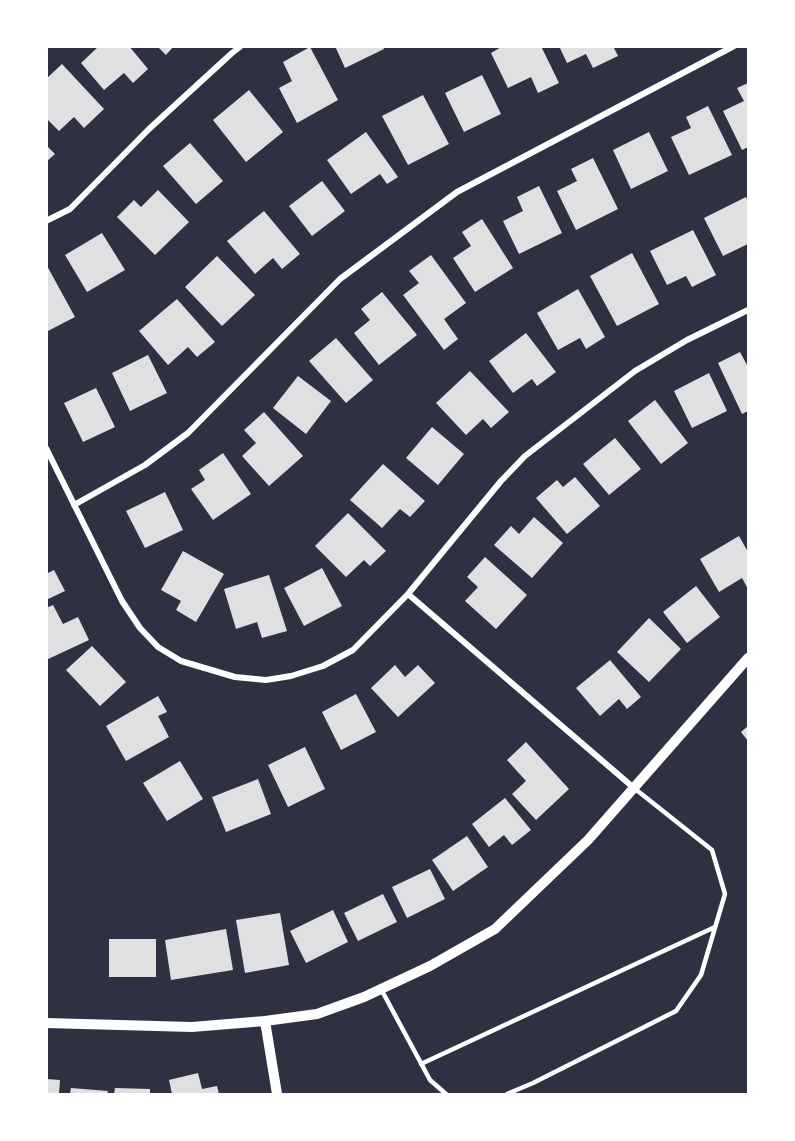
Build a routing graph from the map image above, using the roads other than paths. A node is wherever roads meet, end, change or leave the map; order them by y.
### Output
1 (241, 46) edge
2 (734, 46) edge
3 (46, 221) edge
4 (748, 310) edge
5 (46, 448) edge
6 (74, 505) junction
7 (408, 594) junction
8 (748, 658) edge
9 (634, 788) junction
10 (715, 927) junction
11 (381, 989) junction
12 (265, 1022) junction
13 (46, 1023) edge
14 (422, 1064) junction
15 (277, 1095) edge
16 (446, 1095) edge
17 (507, 1095) edge

1 - 3 street
2 - 6 street
4 - 7 street
5 - 6 street
6 - 7 street
7 - 9 street
8 - 9 street
9 - 10 lane
9 - 11 street
10 - 14 lane
10 - 17 lane
11 - 12 street
11 - 14 lane
12 - 13 street
12 - 15 street
14 - 16 lane

